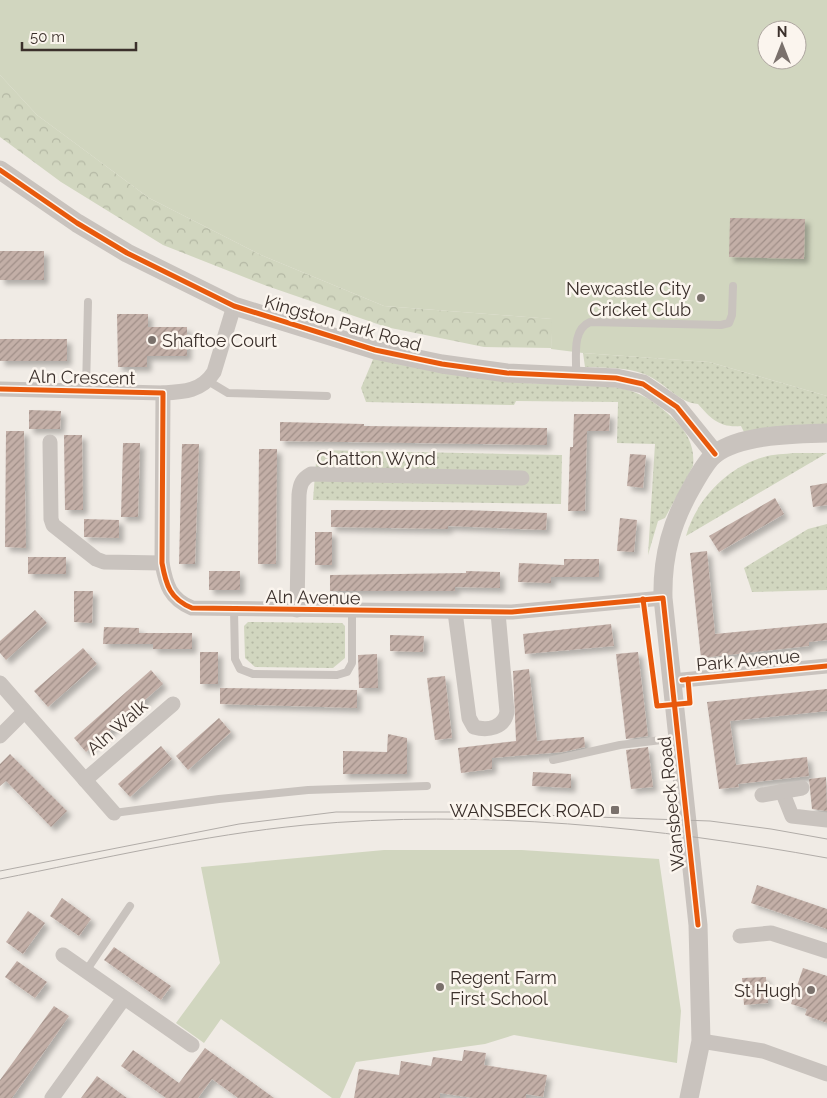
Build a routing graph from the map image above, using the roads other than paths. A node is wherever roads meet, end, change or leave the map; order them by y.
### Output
1 (0, 170) edge
2 (733, 286) dead end
3 (88, 302) dead end
4 (234, 306) junction
5 (576, 376) junction
6 (208, 381) junction
7 (86, 390) junction
8 (2, 392) edge
9 (163, 393) junction
10 (327, 396) dead end
11 (827, 433) edge
12 (50, 442) dead end
13 (716, 454) junction
14 (522, 478) dead end
15 (162, 563) junction
16 (663, 598) junction
17 (234, 610) junction
18 (297, 610) junction
19 (352, 611) junction
20 (455, 612) junction
21 (498, 612) junction
22 (827, 666) edge
23 (672, 681) junction
24 (0, 683) edge
25 (173, 704) dead end
26 (24, 712) junction
27 (0, 736) edge
28 (678, 738) junction
29 (553, 760) dead end
30 (85, 780) junction
31 (426, 786) dead end
32 (802, 788) dead end
33 (782, 791) junction
34 (762, 794) dead end
35 (114, 813) joint
36 (827, 820) edge
37 (130, 906) dead end
38 (740, 936) dead end
39 (827, 952) edge
40 (63, 956) dead end
41 (86, 972) junction
42 (124, 998) junction
43 (701, 1041) junction
44 (192, 1045) dead end
45 (827, 1074) edge
46 (52, 1098) edge
47 (689, 1098) edge

1 - 4 street, Kingston Park Road
2 - 5 lane
3 - 7 lane
4 - 5 street, Kingston Park Road
4 - 6 street
5 - 13 street, Kingston Park Road
6 - 9 street, Aln Crescent
6 - 10 lane
7 - 8 street, Aln Crescent
7 - 9 street, Aln Crescent
9 - 15 street, Aln Avenue
11 - 13 street
12 - 15 street
13 - 16 street, Wansbeck Road
14 - 18 street, Chatton Wynd
15 - 17 street, Aln Avenue
16 - 21 street, Aln Avenue
16 - 23 street, Wansbeck Road
17 - 18 street, Aln Avenue
17 - 19 lane
18 - 19 street, Aln Avenue
19 - 20 street, Aln Avenue
20 - 21 street, Aln Avenue
20 - 21 street
22 - 23 street, Park Avenue
23 - 28 street, Wansbeck Road
24 - 26 street
25 - 30 street, Aln Walk
26 - 27 street
26 - 30 street
28 - 29 lane
28 - 43 street, Wansbeck Road
30 - 35 street
31 - 35 lane
32 - 33 street
33 - 34 street
33 - 36 street
37 - 41 lane
38 - 39 street
40 - 41 street
41 - 42 street
42 - 44 street
42 - 46 street
43 - 45 street
43 - 47 street, Wansbeck Road

